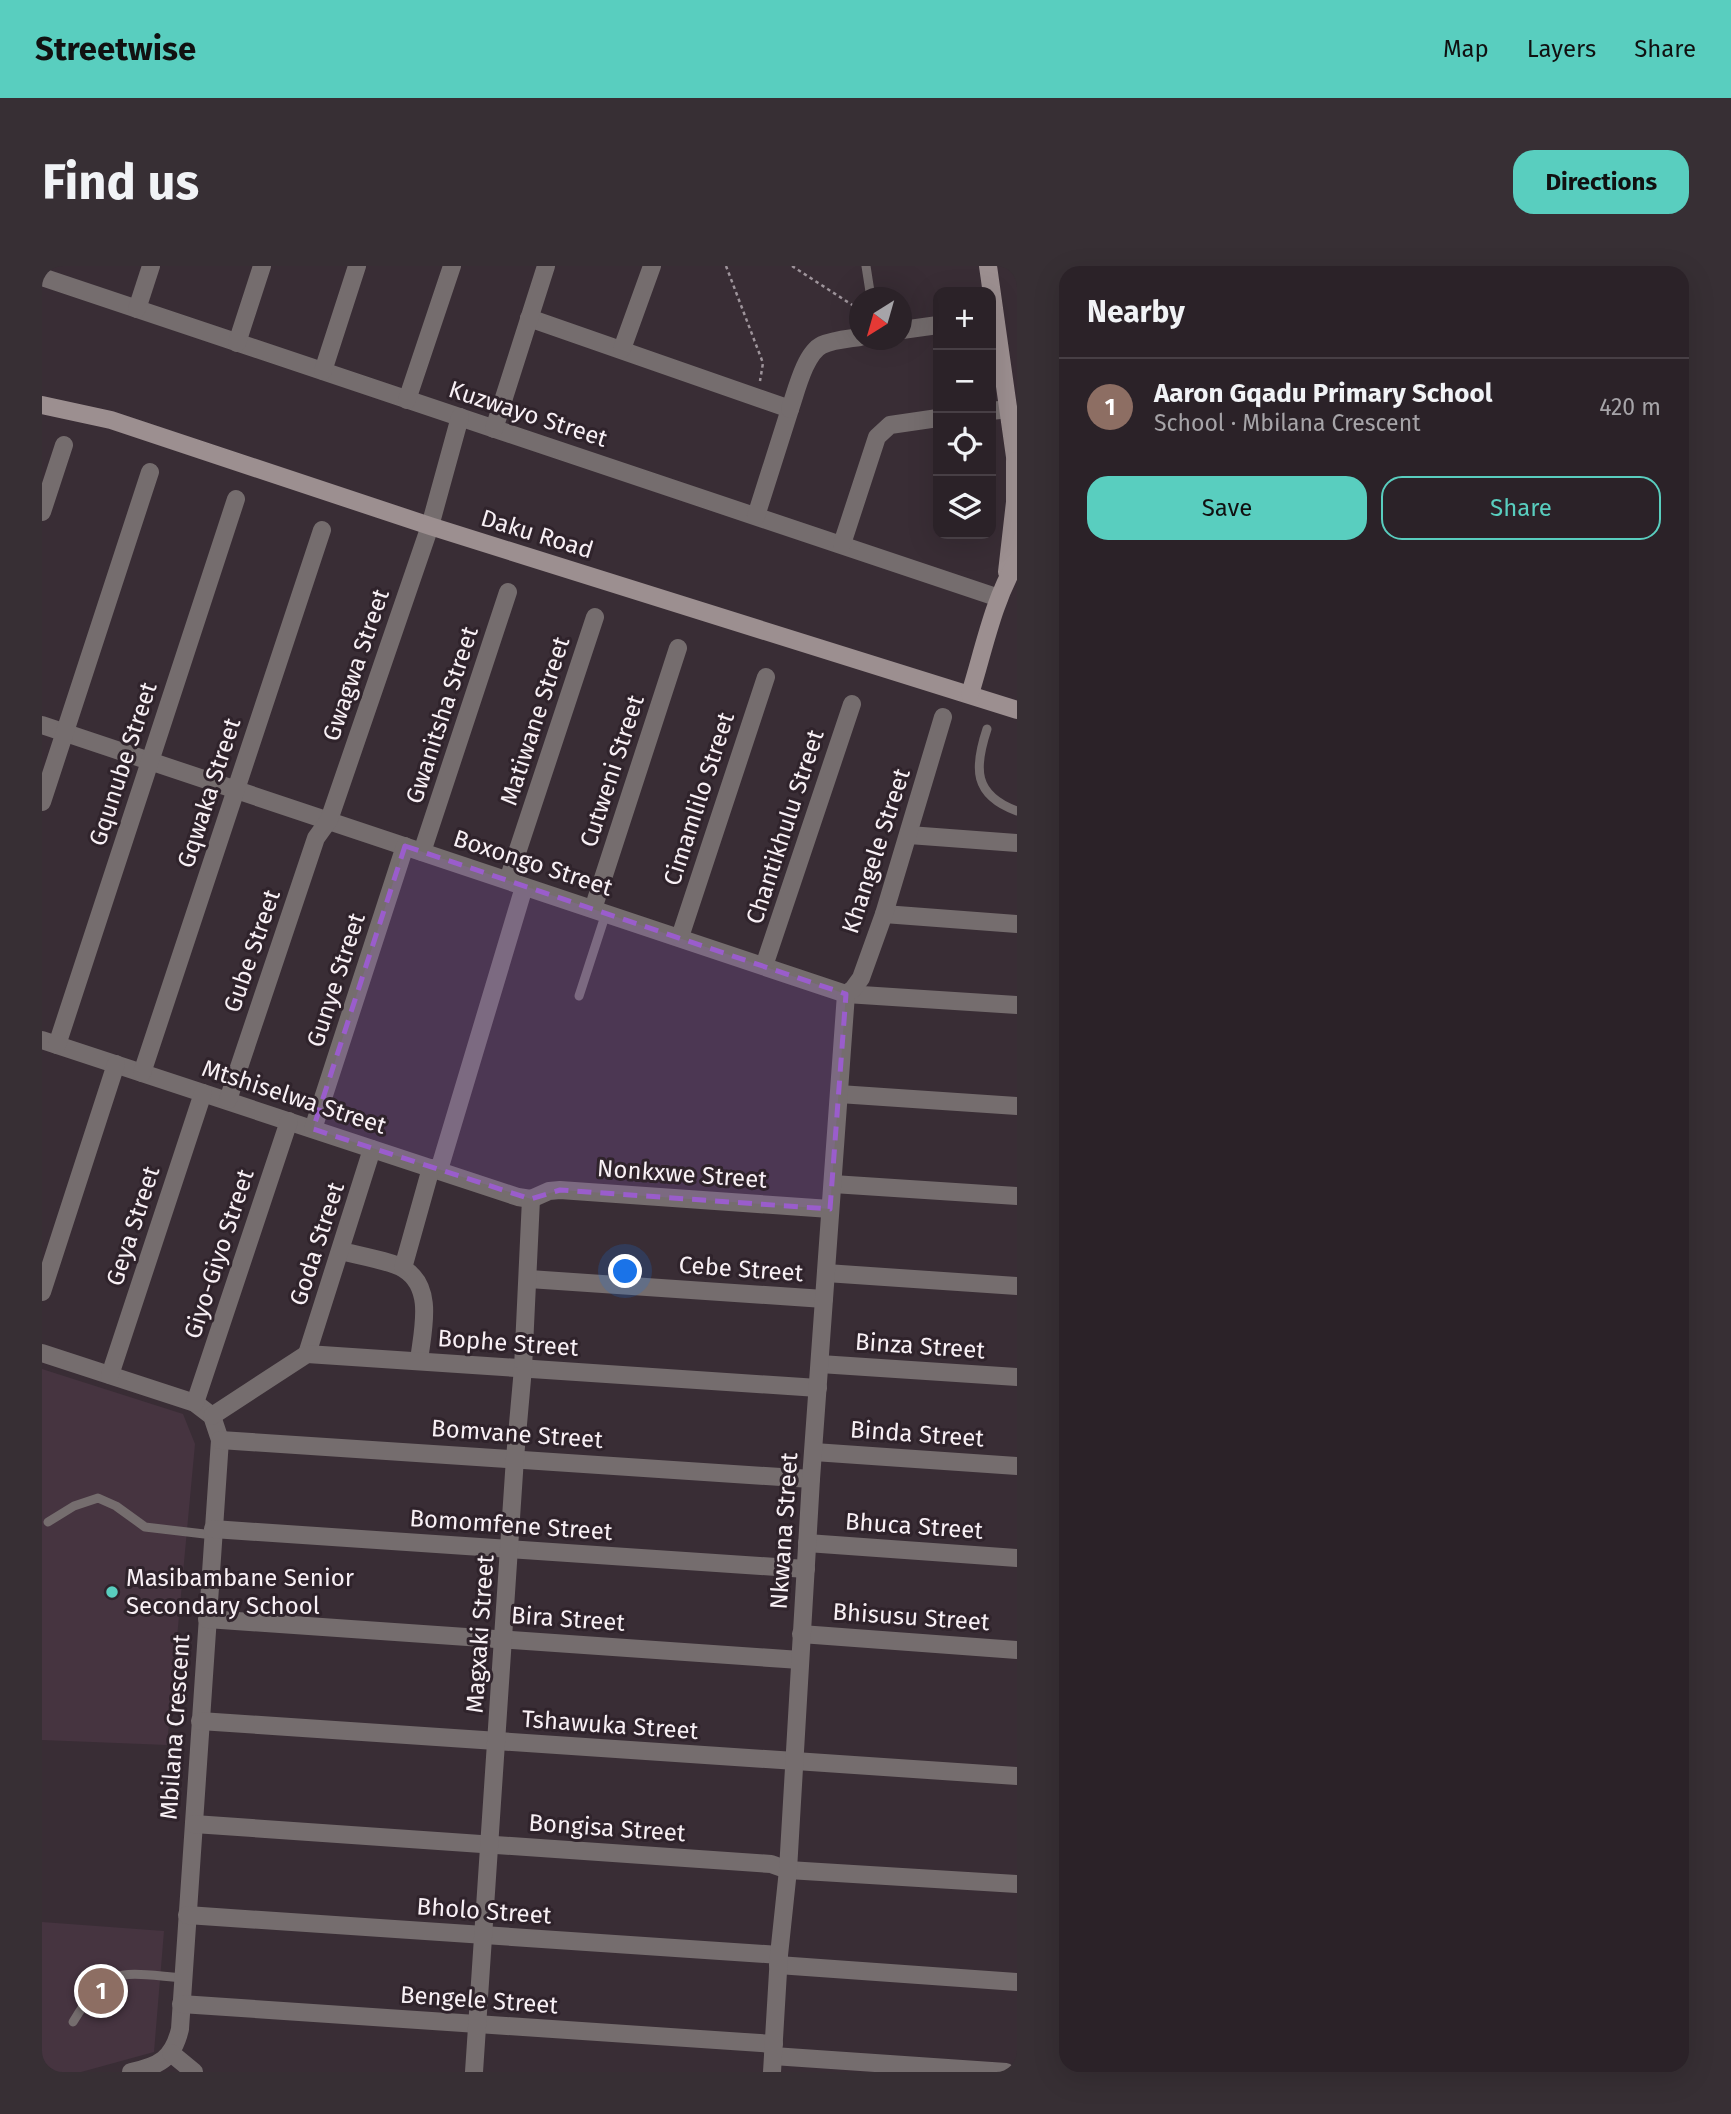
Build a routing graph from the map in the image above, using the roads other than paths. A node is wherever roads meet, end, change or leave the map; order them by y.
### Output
1 (151, 266) edge
2 (262, 266) edge
3 (357, 266) edge
4 (452, 266) edge
5 (546, 266) edge
6 (652, 266) edge
7 (866, 266) edge
8 (988, 266) edge
9 (42, 277) edge
10 (869, 287) edge
11 (990, 287) edge
12 (137, 309) junction
13 (529, 318) junction
14 (933, 326) edge
15 (912, 329) edge
16 (849, 339) edge
17 (237, 342) junction
18 (622, 349) junction
19 (995, 350) edge
20 (323, 372) junction
21 (407, 400) junction
22 (42, 405) edge
23 (790, 409) junction
24 (999, 410) edge
25 (460, 417) junction
26 (933, 419) edge
27 (494, 429) junction
28 (64, 445) dead end
29 (1016, 466) edge
30 (150, 472) dead end
31 (236, 499) dead end
32 (42, 512) edge
33 (756, 516) junction
34 (430, 527) junction
35 (322, 530) dead end
36 (842, 544) junction
37 (1017, 561) edge
38 (1006, 579) junction
39 (508, 592) dead end
40 (999, 598) junction
41 (595, 617) dead end
42 (678, 648) dead end
43 (766, 677) dead end
44 (970, 694) junction
45 (852, 704) dead end
46 (1017, 710) edge
47 (943, 717) dead end
48 (42, 725) edge
49 (987, 729) dead end
50 (65, 733) junction
51 (149, 762) junction
52 (236, 790) junction
53 (42, 802) edge
54 (1017, 811) edge
55 (329, 820) junction
56 (909, 835) junction
57 (1017, 843) edge
58 (414, 849) junction
59 (516, 883) junction
60 (599, 911) junction
61 (884, 914) junction
62 (1017, 924) edge
63 (680, 937) junction
64 (764, 966) junction
65 (846, 994) junction
66 (579, 996) dead end
67 (1017, 1005) edge
68 (50, 1042) edge
69 (116, 1064) junction
70 (142, 1073) junction
71 (203, 1093) junction
72 (839, 1094) junction
73 (228, 1101) junction
74 (1017, 1106) edge
75 (289, 1121) junction
76 (313, 1129) junction
77 (372, 1149) junction
78 (435, 1169) junction
79 (833, 1184) junction
80 (1017, 1196) edge
81 (531, 1199) junction
82 (830, 1209) junction
83 (341, 1251) junction
84 (403, 1268) junction
85 (826, 1273) junction
86 (529, 1279) junction
87 (1017, 1286) edge
88 (42, 1292) edge
89 (824, 1299) junction
90 (42, 1353) edge
91 (307, 1354) junction
92 (419, 1361) junction
93 (820, 1364) junction
94 (523, 1368) junction
95 (110, 1375) junction
96 (1017, 1377) edge
97 (818, 1388) junction
98 (195, 1403) junction
99 (212, 1416) junction
100 (220, 1440) junction
101 (814, 1451) junction
102 (514, 1458) junction
103 (1017, 1466) edge
104 (811, 1479) junction
105 (48, 1522) dead end
106 (213, 1532) junction
107 (807, 1543) junction
108 (510, 1549) junction
109 (1017, 1558) edge
110 (806, 1569) junction
111 (207, 1619) junction
112 (802, 1634) junction
113 (504, 1639) junction
114 (1017, 1650) edge
115 (800, 1660) junction
116 (200, 1721) junction
117 (497, 1742) junction
118 (793, 1763) junction
119 (1017, 1776) edge
120 (194, 1824) junction
121 (490, 1845) junction
122 (788, 1870) junction
123 (1017, 1884) edge
124 (187, 1915) junction
125 (483, 1936) junction
126 (778, 1960) junction
127 (183, 1978) junction
128 (1017, 1982) edge
129 (181, 2004) junction
130 (73, 2022) dead end
131 (477, 2025) junction
132 (171, 2053) junction
133 (773, 2058) edge
134 (131, 2072) edge
135 (194, 2072) edge
136 (474, 2072) edge
137 (1006, 2072) edge

1 - 12 street
2 - 17 street
3 - 20 street
4 - 21 street
5 - 13 street
6 - 18 street
7 - 10 lane
8 - 11 main road
9 - 12 street, Kuzwayo Street
12 - 17 street, Kuzwayo Street
13 - 18 street
13 - 27 street
14 - 15 street
16 - 23 street
17 - 20 street, Kuzwayo Street
18 - 23 street
19 - 24 main road
20 - 21 street, Kuzwayo Street
21 - 25 street, Kuzwayo Street
22 - 34 main road, Daku Road
23 - 33 street
24 - 29 main road
25 - 27 street, Kuzwayo Street
25 - 34 street, Gwagwa Street
26 - 36 street
27 - 33 street, Kuzwayo Street
28 - 32 street
29 - 38 main road
30 - 50 street
31 - 51 street, Gqunube Street
33 - 36 street, Kuzwayo Street
34 - 44 main road, Daku Road
34 - 55 street, Gwagwa Street
35 - 52 street, Gqwaka Street
36 - 40 street, Kuzwayo Street
37 - 38 main road
38 - 40 main road
39 - 58 street, Gwanitsha Street
40 - 44 main road
41 - 59 street, Matiwane Street
42 - 60 street, Cutweni Street
43 - 63 street, Cimamlilo Street
44 - 46 main road, Daku Road
45 - 64 street, Chantikhulu Street
47 - 56 street, Khangele Street
48 - 50 street, Boxongo Street
49 - 54 lane
50 - 51 street, Boxongo Street
50 - 53 street
51 - 52 street, Boxongo Street
51 - 68 street, Gqunube Street
52 - 55 street, Boxongo Street
52 - 70 street, Gqwaka Street
55 - 58 street, Boxongo Street
55 - 73 street, Gube Street
56 - 57 street
56 - 61 street, Khangele Street
58 - 59 street, Boxongo Street
58 - 76 street, Gunye Street
59 - 60 street, Boxongo Street
59 - 78 street, Matiwane Street
60 - 63 street, Boxongo Street
60 - 66 lane
61 - 62 street
61 - 65 street, Khangele Street
63 - 64 street, Boxongo Street
64 - 65 street, Boxongo Street
65 - 67 street, Boxongo Street
65 - 72 street, Nkwana Street
68 - 69 street, Mtshiselwa Street
69 - 70 street, Mtshiselwa Street
69 - 88 street
70 - 71 street, Mtshiselwa Street
71 - 73 street, Mtshiselwa Street
71 - 95 street, Geya Street
72 - 74 street
72 - 79 street, Nkwana Street
73 - 75 street, Mtshiselwa Street
75 - 76 street, Mtshiselwa Street
75 - 98 street, Giyo-Giyo Street
76 - 77 street, Mtshiselwa Street
77 - 78 street, Mtshiselwa Street
77 - 83 street, Goda Street
78 - 81 street, Mtshiselwa Street
78 - 84 street, Matiwane Street
79 - 80 street
79 - 82 street, Nkwana Street
81 - 82 street, Nonkxwe Street
81 - 86 street, Magxaki Street
82 - 85 street, Nkwana Street
83 - 84 street
83 - 91 street, Goda Street
84 - 92 street
85 - 87 street
85 - 89 street, Nkwana Street
86 - 89 street, Cebe Street
86 - 94 street, Magxaki Street
89 - 93 street, Nkwana Street
90 - 95 street
91 - 92 street, Bophe Street
91 - 99 street
92 - 94 street, Bophe Street
93 - 96 street, Binza Street
93 - 97 street, Nkwana Street
94 - 97 street, Bophe Street
94 - 102 street, Magxaki Street
95 - 98 street
97 - 101 street, Nkwana Street
98 - 99 street
99 - 100 street, Mbilana Crescent
100 - 102 street, Bomvane Street
100 - 106 street, Mbilana Crescent
101 - 103 street, Binda Street
101 - 104 street, Nkwana Street
102 - 104 street, Bomvane Street
102 - 108 street, Magxaki Street
104 - 107 street, Nkwana Street
105 - 106 lane
106 - 108 street, Bomomfene Street
106 - 111 street, Mbilana Crescent
107 - 109 street, Bhuca Street
107 - 110 street, Nkwana Street
108 - 110 street, Bomomfene Street
108 - 113 street, Magxaki Street
110 - 112 street, Nkwana Street
111 - 113 street, Bira Street
111 - 116 street, Mbilana Crescent
112 - 114 street, Bhisusu Street
112 - 115 street, Nkwana Street
113 - 115 street, Bira Street
113 - 117 street, Magxaki Street
115 - 118 street, Nkwana Street
116 - 117 street, Tshawuka Street
116 - 120 street, Mbilana Crescent
117 - 118 street, Tshawuka Street
117 - 121 street, Magxaki Street
118 - 119 street, Tshawuka Street
118 - 122 street, Nkwana Street
120 - 121 street, Bongisa Street
120 - 124 street, Mbilana Crescent
121 - 122 street, Bongisa Street
121 - 125 street, Magxaki Street
122 - 123 street, Bongisa Street
122 - 126 street, Nkwana Street
124 - 125 street, Bholo Street
124 - 127 street, Mbilana Crescent
125 - 126 street, Bholo Street
125 - 131 street, Magxaki Street
126 - 128 street, Bholo Street
126 - 133 street, Nkwana Street
127 - 129 street, Mbilana Crescent
127 - 130 lane
129 - 131 street, Bengele Street
129 - 132 street, Mbilana Crescent
131 - 133 street, Bengele Street
131 - 136 street, Magxaki Street
132 - 134 street
132 - 135 street
133 - 137 street, Bengele Street

